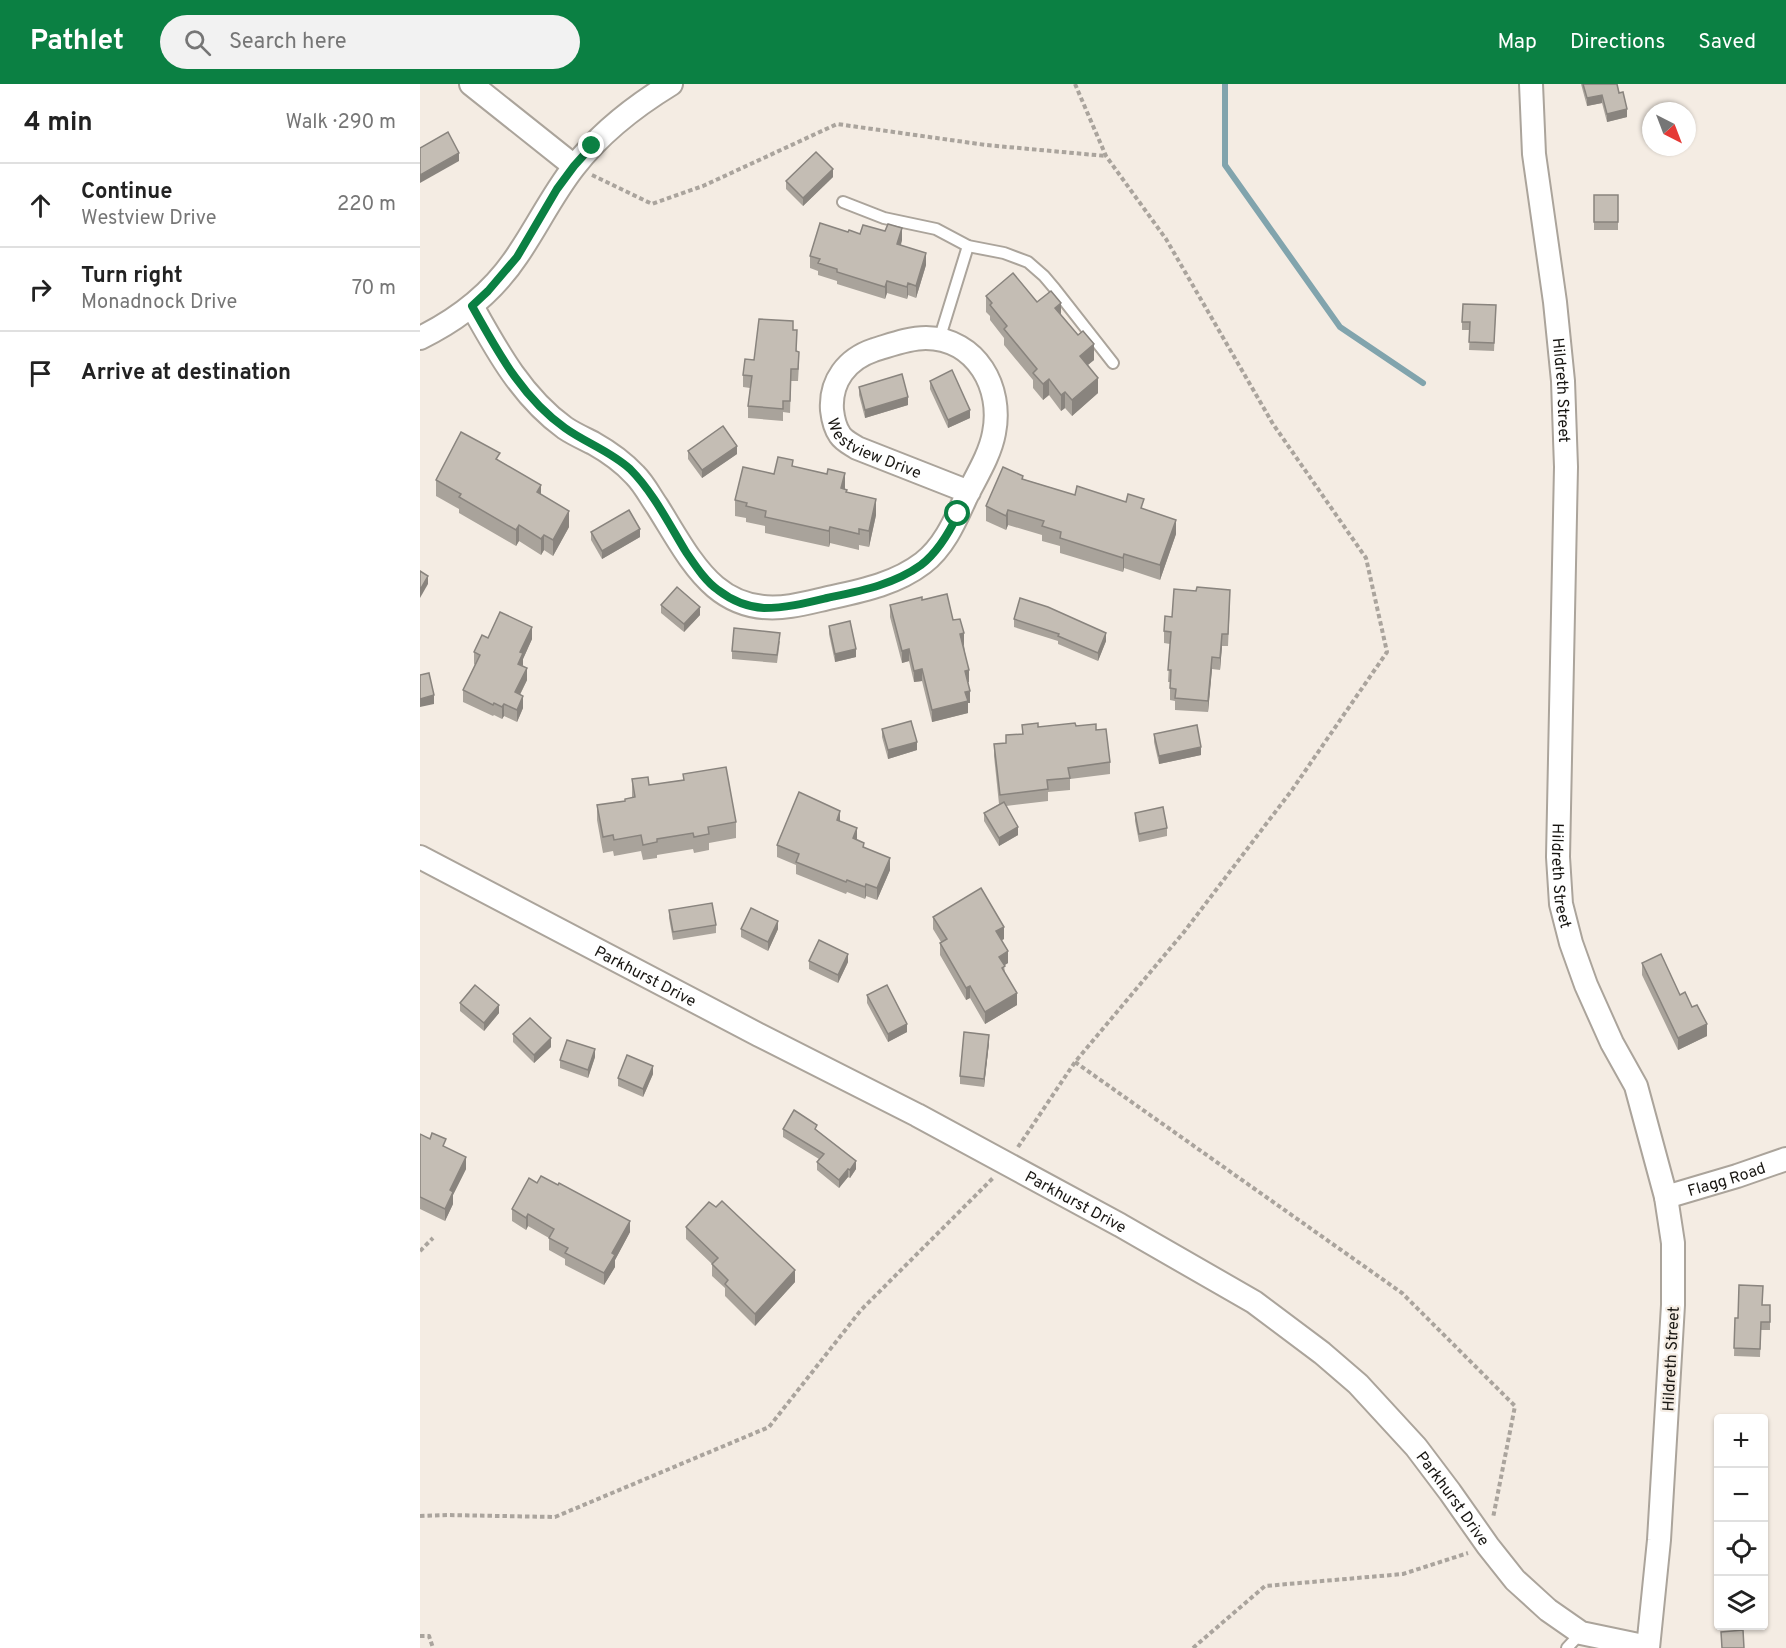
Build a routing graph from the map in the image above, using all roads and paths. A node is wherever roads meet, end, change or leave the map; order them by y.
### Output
1 (471, 84) edge
2 (671, 84) edge
3 (1075, 84) edge
4 (1531, 84) edge
5 (1106, 156) junction
6 (574, 166) junction
7 (843, 202) dead end
8 (968, 246) junction
9 (472, 306) junction
10 (420, 338) edge
11 (939, 340) junction
12 (1113, 363) dead end
13 (969, 492) junction
14 (420, 857) edge
15 (1075, 1062) junction
16 (1786, 1159) edge
17 (1007, 1164) junction
18 (1666, 1197) junction
19 (433, 1238) dead end
20 (420, 1251) edge
21 (420, 1516) edge
22 (1488, 1546) junction
23 (420, 1636) edge
24 (1574, 1641) edge
25 (433, 1648) edge
26 (1193, 1648) edge
27 (1648, 1648) edge

1 - 6 street
2 - 6 street
3 - 5 path
4 - 18 street, Hildreth Street
5 - 6 path
5 - 15 path
6 - 9 street
7 - 8 lane
8 - 11 lane
8 - 12 lane
9 - 10 street
9 - 13 street, Westview Drive
11 - 13 street, Westview Drive
11 - 13 street, Westview Drive
14 - 17 street, Parkhurst Drive
15 - 17 path
15 - 22 path
16 - 18 street, Flagg Road
17 - 21 path
17 - 22 street, Parkhurst Drive
18 - 27 street, Hildreth Street
19 - 20 path
22 - 24 street, Parkhurst Drive
22 - 26 path
23 - 25 path
24 - 27 street, Parkhurst Drive

